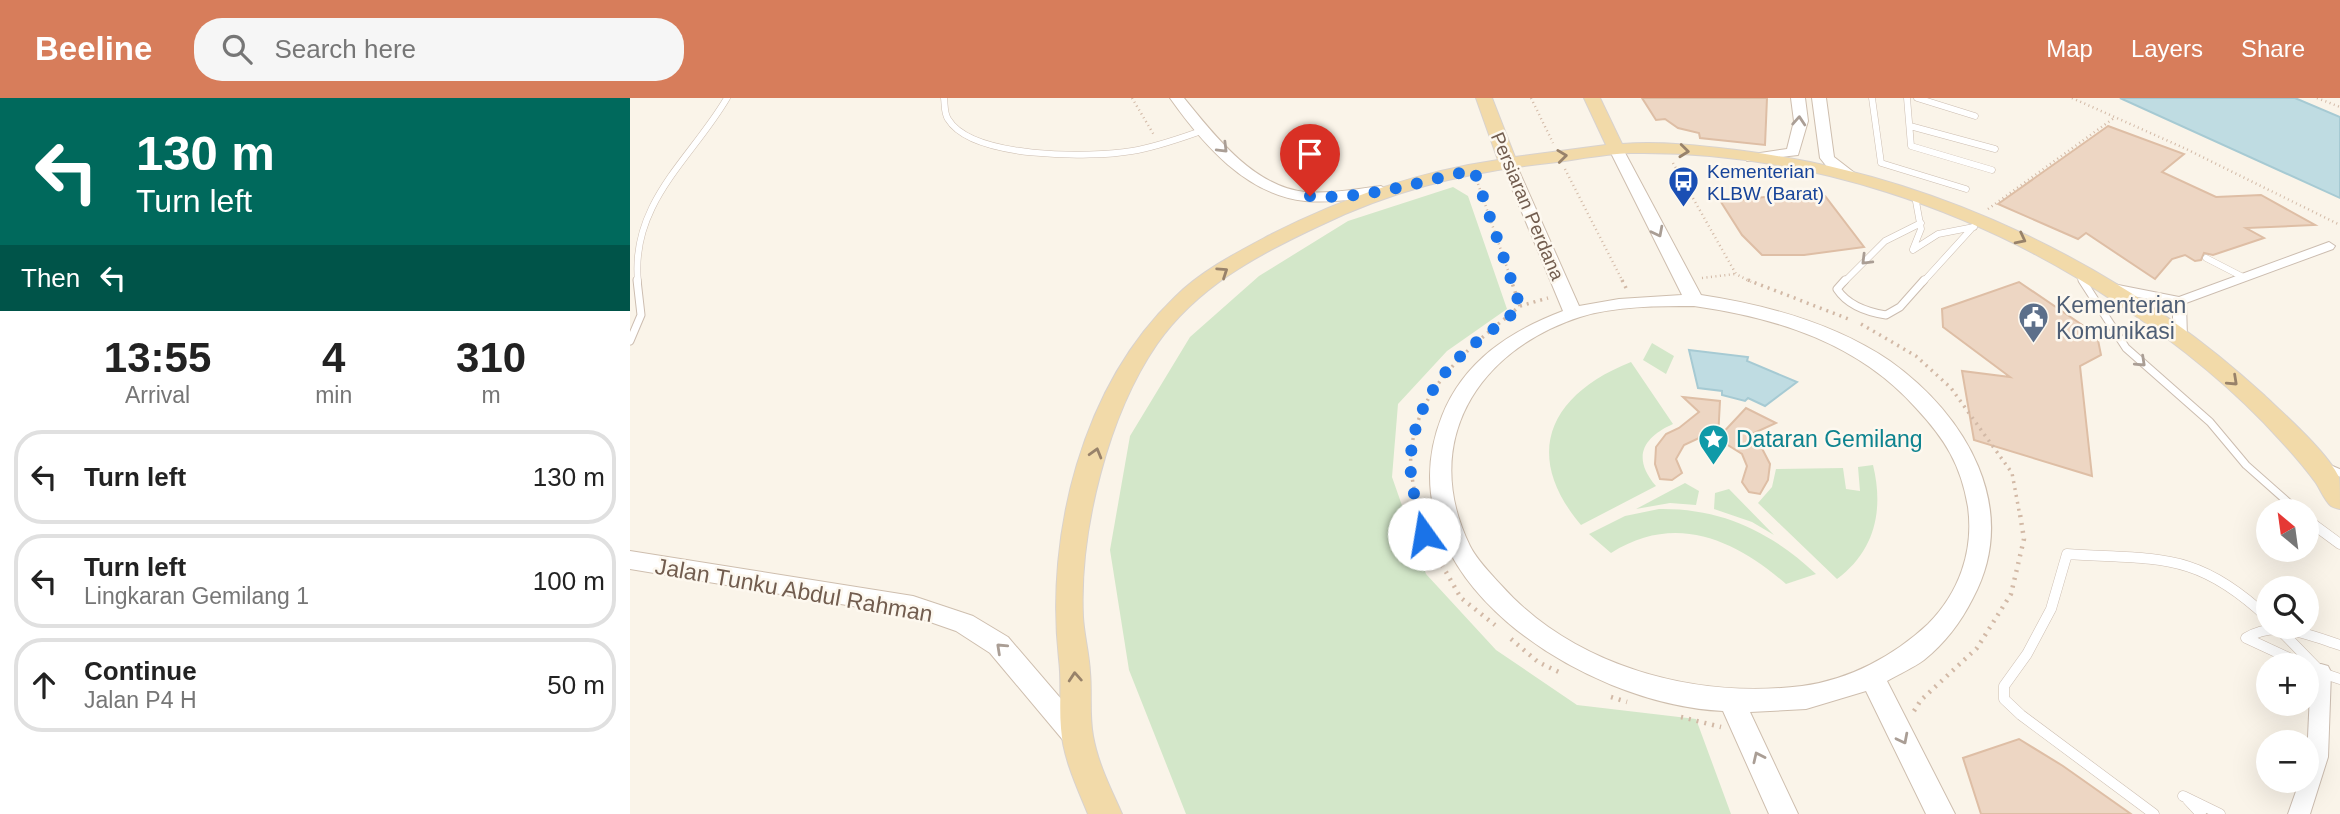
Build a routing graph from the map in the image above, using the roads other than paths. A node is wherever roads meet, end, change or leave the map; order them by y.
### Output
1 (728, 98) edge
2 (944, 98) edge
3 (1177, 98) edge
4 (1483, 98) edge
5 (1592, 98) edge
6 (1798, 98) edge
7 (1819, 98) edge
8 (1872, 98) edge
9 (1907, 98) edge
10 (1917, 98) edge
11 (1975, 116) dead end
12 (1910, 127) junction
13 (1204, 130) junction
14 (1616, 149) junction
15 (1995, 149) dead end
16 (1752, 158) junction
17 (1508, 162) junction
18 (1992, 170) dead end
19 (1851, 177) junction
20 (1966, 189) dead end
21 (1381, 191) junction
22 (1915, 196) junction
23 (1922, 223) junction
24 (1996, 226) junction
25 (1973, 227) junction
26 (2329, 246) dead end
27 (2206, 258) dead end
28 (2074, 267) junction
29 (2243, 277) junction
30 (2108, 287) junction
31 (1694, 300) junction
32 (2180, 301) junction
33 (1573, 313) junction
34 (2180, 338) junction
35 (630, 341) edge
36 (2311, 461) junction
37 (2340, 472) edge
38 (2284, 499) edge
39 (2340, 499) edge
40 (2319, 529) edge
41 (2340, 544) edge
42 (630, 560) edge
43 (2256, 605) edge
44 (2256, 630) edge
45 (2288, 639) edge
46 (2319, 639) edge
47 (2340, 645) edge
48 (2279, 653) edge
49 (2301, 653) edge
50 (1872, 678) junction
51 (1731, 700) junction
52 (2318, 716) edge
53 (1077, 737) junction
54 (1096, 810) edge
55 (1784, 814) edge
56 (1941, 814) edge
57 (2154, 814) edge
58 (2201, 814) edge
59 (2220, 814) edge
60 (2300, 814) edge

1 - 35 lane
2 - 13 lane
3 - 13 street
4 - 17 main road, Persiaran Perdana
5 - 14 main road
16 -> 6 street
7 - 19 street
8 - 20 lane
9 - 12 lane
10 - 11 lane
12 - 15 lane
12 - 18 lane
13 -> 21 street
14 -> 16 main road
17 -> 14 main road
14 -> 31 street
16 - 19 main road
17 - 21 main road
17 - 33 street, Persiaran Perdana
19 - 22 main road
53 -> 21 main road
22 - 23 lane
22 - 24 main road
23 - 25 lane
23 -> 25 lane
24 - 25 lane
24 -> 28 main road
26 - 29 street
27 - 29 lane
28 - 30 main road
28 -> 38 lane
29 - 32 street
30 - 32 street
30 - 34 main road
31 - 33 street
31 - 50 street
32 - 34 street
33 - 51 street
34 -> 36 main road
36 - 37 lane
36 - 39 main road
40 - 41 lane
53 -> 42 street, Jalan Tunku Abdul Rahman
43 - 57 lane
44 - 48 lane
45 - 49 lane
46 - 47 lane
50 - 51 street
50 -> 56 street
55 -> 51 street
52 - 60 street
53 - 54 main road
58 - 59 lane

